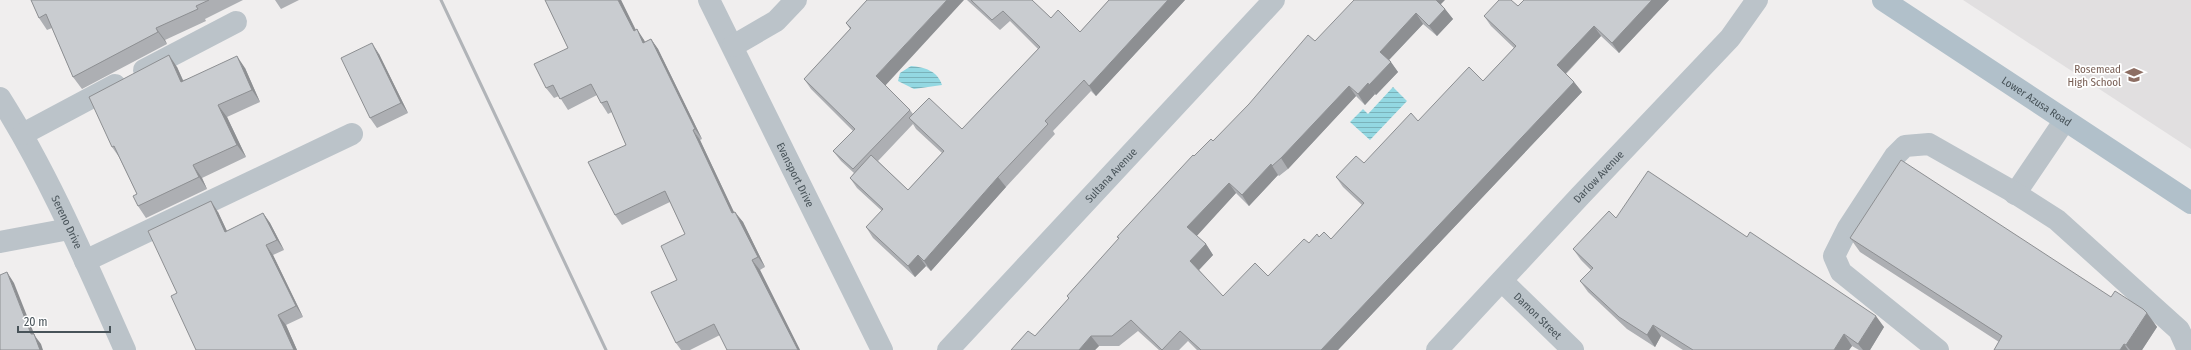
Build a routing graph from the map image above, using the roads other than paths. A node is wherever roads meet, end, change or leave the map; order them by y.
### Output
1 (709, 0) edge
2 (796, 0) edge
3 (1274, 0) edge
4 (1757, 0) edge
5 (1883, 0) edge
6 (236, 22) dead end
7 (732, 46) junction
8 (0, 98) edge
9 (2065, 120) junction
10 (22, 134) junction
11 (352, 134) dead end
12 (2015, 194) junction
13 (2191, 203) edge
14 (69, 229) junction
15 (0, 242) edge
16 (85, 261) junction
17 (1502, 281) junction
18 (125, 350) edge
19 (882, 350) edge
20 (948, 350) edge
21 (1437, 350) edge
22 (1573, 350) edge
23 (1938, 350) edge
24 (2188, 350) edge

1 - 7 street, Evansport Drive
2 - 7 street
3 - 20 street, Sultana Avenue
4 - 17 street, Darlow Avenue
5 - 9 main road, Lower Azusa Road
6 - 10 street
7 - 19 street, Evansport Drive
8 - 10 street, Sereno Drive
9 - 12 street
9 - 13 main road, Lower Azusa Road
10 - 14 street, Sereno Drive
11 - 16 street
12 - 23 street
12 - 24 street
14 - 15 street
14 - 16 street, Sereno Drive
16 - 18 street, Sereno Drive
17 - 21 street, Darlow Avenue
17 - 22 street, Damon Street

